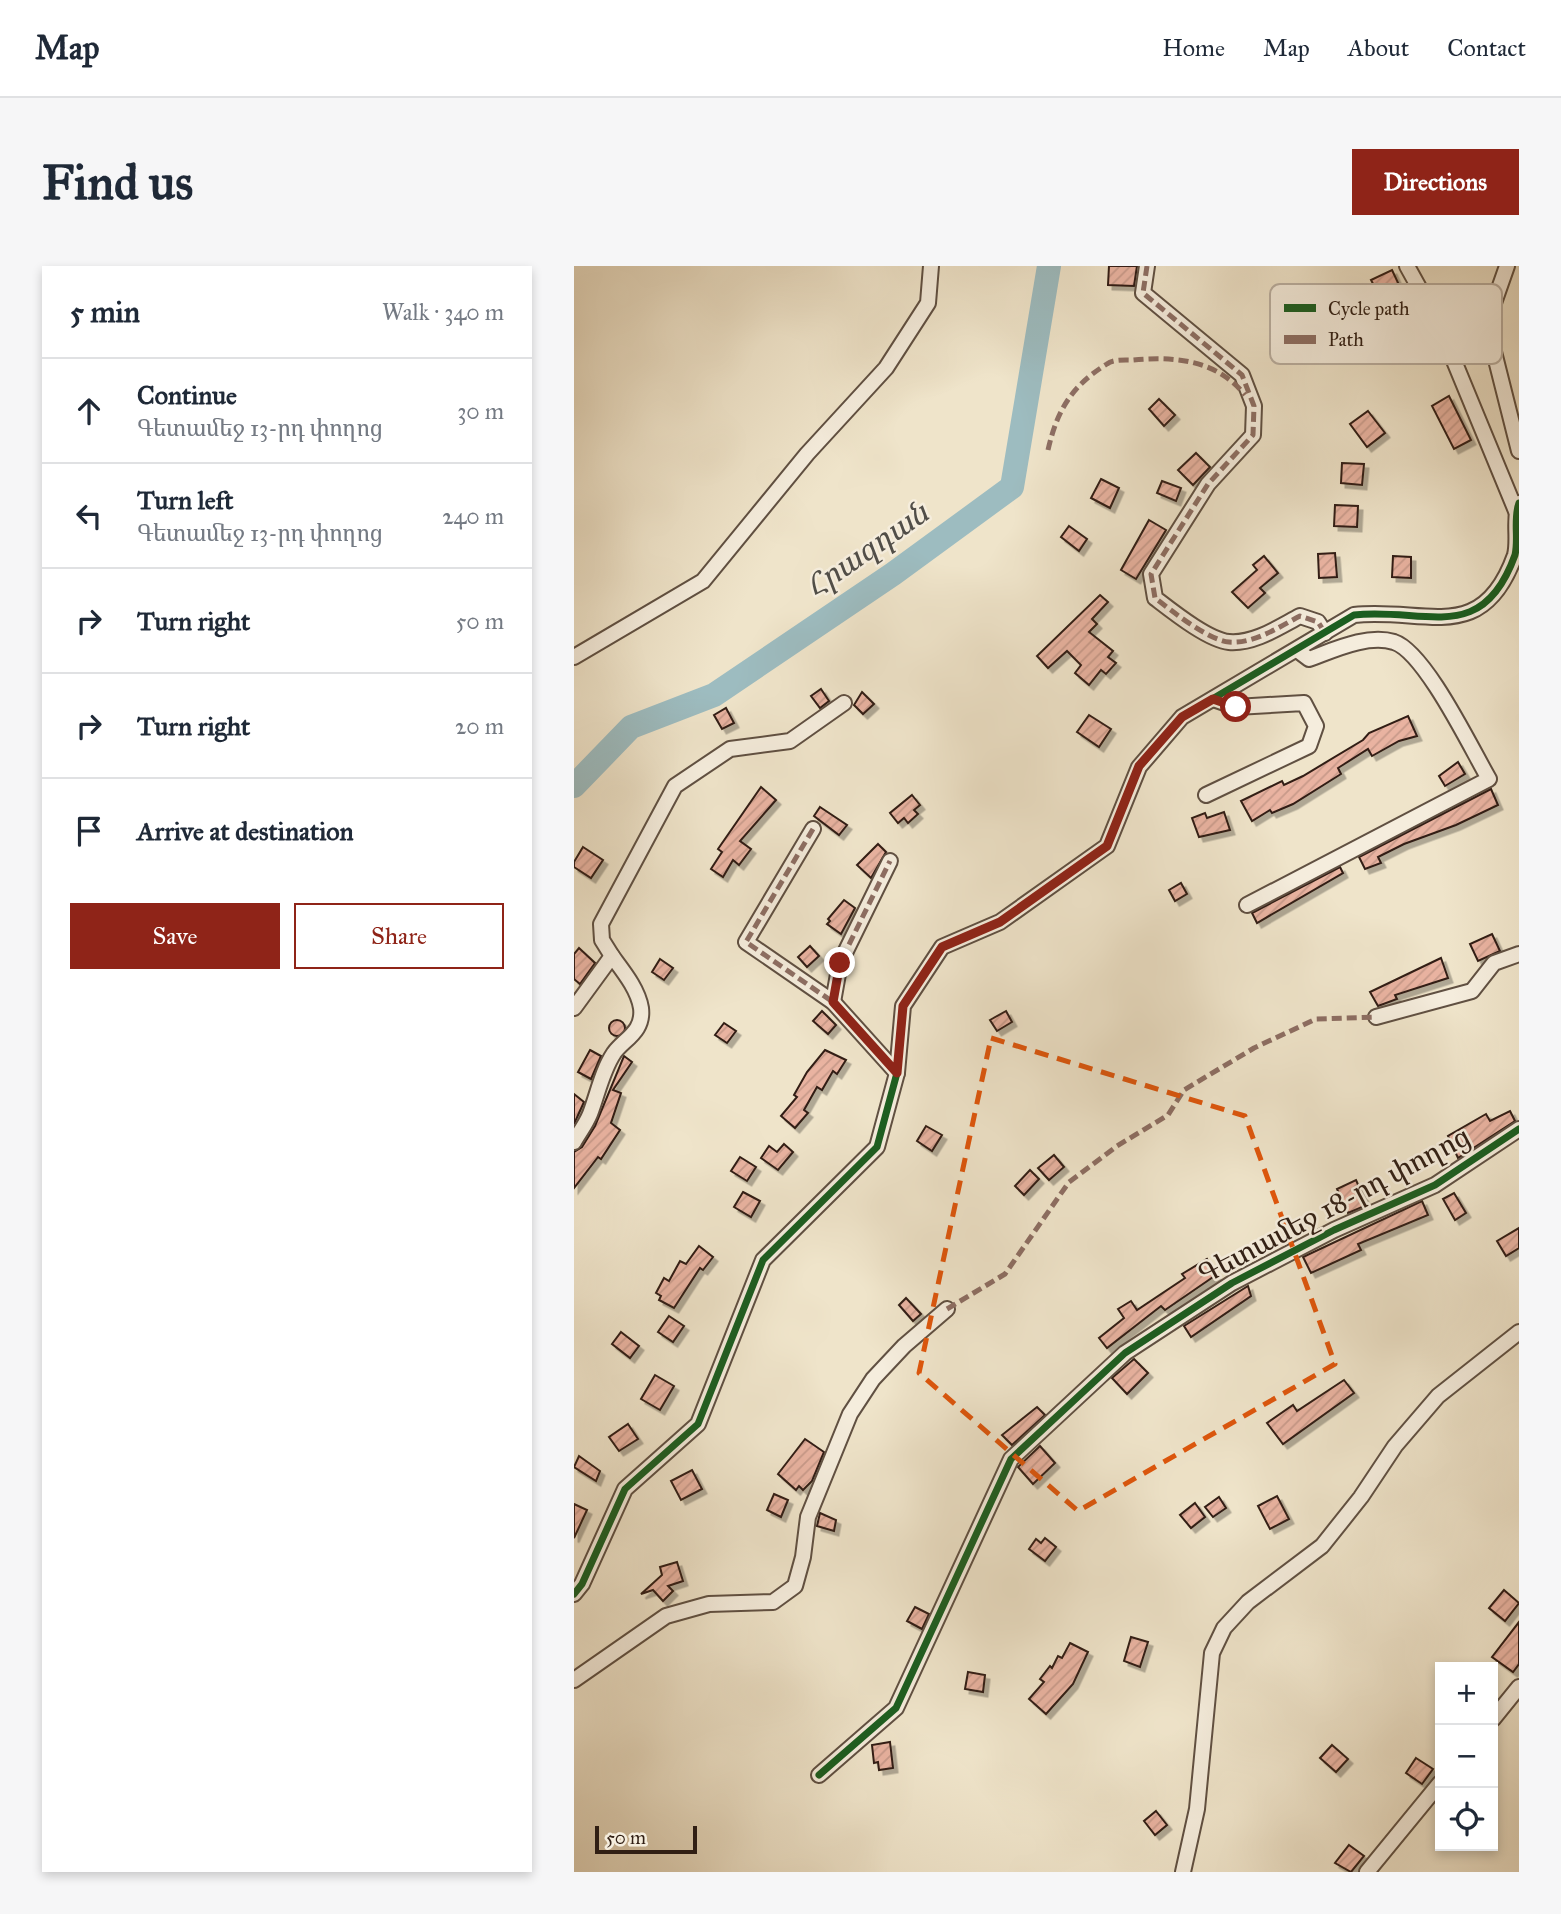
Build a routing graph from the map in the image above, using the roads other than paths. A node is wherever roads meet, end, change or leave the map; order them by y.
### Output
1 (931, 266) edge
2 (1147, 266) edge
3 (1407, 266) edge
4 (1507, 266) edge
5 (1417, 284) edge
6 (1501, 284) edge
7 (1456, 364) edge
8 (1497, 364) edge
9 (1519, 451) edge
10 (1517, 507) edge
11 (1325, 632) junction
12 (1297, 650) junction
13 (574, 657) edge
14 (1213, 699) junction
15 (844, 703) dead end
16 (1206, 795) dead end
17 (813, 829) dead end
18 (890, 861) dead end
19 (1247, 905) dead end
20 (1519, 954) edge
21 (612, 956) junction
22 (833, 1002) junction
23 (574, 1009) edge
24 (1376, 1017) dead end
25 (897, 1073) junction
26 (1519, 1129) edge
27 (574, 1142) edge
28 (947, 1309) dead end
29 (1519, 1332) edge
30 (574, 1594) edge
31 (574, 1680) edge
32 (1519, 1687) edge
33 (1498, 1713) edge
34 (819, 1775) dead end
35 (1436, 1788) edge
36 (1183, 1872) edge
37 (1367, 1872) edge

1 - 13 street
2 - 11 street
3 - 5 street
4 - 6 street
7 - 10 street
8 - 9 street
10 - 11 street
11 - 12 street
12 - 14 street
12 - 19 street
14 - 16 street
14 - 25 street
15 - 21 street
17 - 22 street
18 - 22 street
20 - 24 street
21 - 23 street
21 - 27 street
22 - 25 street
25 - 30 street
26 - 34 street, Գետամեջ 18-րդ փողոց
28 - 31 street
29 - 36 street
32 - 33 street
35 - 37 street

